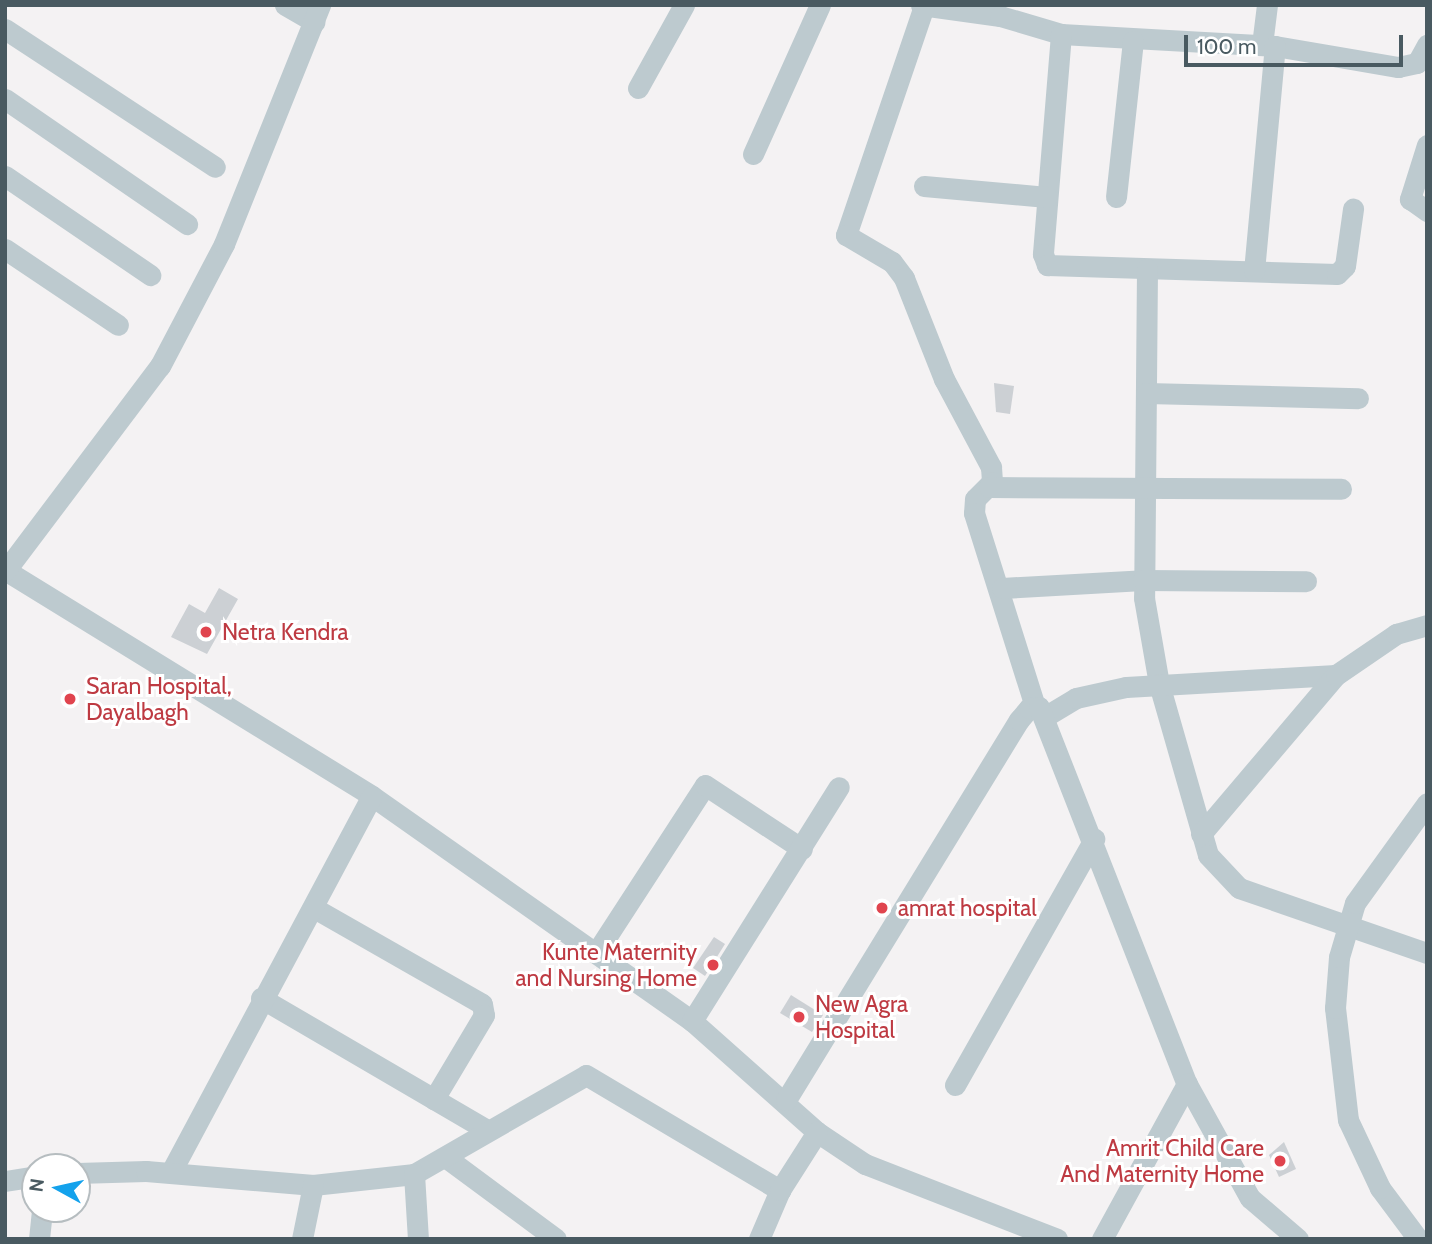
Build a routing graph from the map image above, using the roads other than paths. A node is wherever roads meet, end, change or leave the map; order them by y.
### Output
1 (285, 5) edge
2 (684, 5) edge
3 (820, 5) edge
4 (1267, 5) edge
5 (923, 6) edge
6 (317, 14) edge
7 (5, 29) edge
8 (1061, 34) junction
9 (1133, 41) junction
10 (1427, 45) edge
11 (1269, 46) junction
12 (1420, 70) edge
13 (638, 88) dead end
14 (5, 99) edge
15 (1427, 145) edge
16 (753, 154) dead end
17 (215, 166) dead end
18 (5, 176) edge
19 (924, 186) dead end
20 (1047, 197) junction
21 (1116, 197) dead end
22 (1353, 209) dead end
23 (1427, 211) edge
24 (187, 224) dead end
25 (5, 249) edge
26 (1147, 270) junction
27 (1254, 271) junction
28 (150, 275) dead end
29 (118, 325) dead end
30 (1146, 393) junction
31 (1358, 398) dead end
32 (989, 487) junction
33 (1341, 489) dead end
34 (1144, 490) junction
35 (8, 564) edge
36 (1143, 580) junction
37 (1306, 581) dead end
38 (1002, 589) junction
39 (1427, 625) edge
40 (1336, 675) junction
41 (1159, 684) junction
42 (1041, 711) junction
43 (839, 787) dead end
44 (372, 796) junction
45 (1427, 803) edge
46 (1201, 834) junction
47 (1094, 839) junction
48 (802, 849) junction
49 (314, 908) junction
50 (1346, 924) junction
51 (596, 953) junction
52 (1427, 953) edge
53 (261, 998) junction
54 (692, 1021) junction
55 (1187, 1084) junction
56 (955, 1085) dead end
57 (434, 1099) junction
58 (786, 1100) junction
59 (485, 1129) junction
60 (817, 1132) junction
61 (448, 1158) junction
62 (171, 1172) junction
63 (91, 1173) edge
64 (414, 1174) junction
65 (313, 1185) junction
66 (780, 1190) junction
67 (1008, 1231) edge
68 (302, 1239) edge
69 (418, 1239) edge
70 (556, 1239) edge
71 (759, 1239) edge
72 (1057, 1239) edge
73 (1102, 1239) edge
74 (1298, 1239) edge
75 (1418, 1239) edge

1 - 6 street
2 - 13 street
3 - 16 street
4 - 11 street
5 - 8 street
5 - 32 street
6 - 35 street
7 - 17 street
8 - 9 street
8 - 20 street
9 - 11 street
9 - 21 street
10 - 12 street
11 - 12 street
11 - 27 street
14 - 24 street
15 - 23 street
18 - 28 street
19 - 20 street
20 - 26 street
22 - 27 street
25 - 29 street
26 - 27 street
26 - 30 street
30 - 31 street
30 - 34 street
32 - 34 street
32 - 38 street
33 - 34 street
34 - 36 street
35 - 44 street
36 - 37 street
36 - 38 street
36 - 41 street
38 - 42 street
39 - 40 street
40 - 41 street
40 - 46 street
41 - 42 street
41 - 46 street
42 - 47 street
42 - 58 street
43 - 48 street
44 - 49 street
44 - 51 street
45 - 50 street
46 - 50 street
47 - 55 street
47 - 56 street
48 - 51 street
48 - 54 street
49 - 53 street
49 - 57 street
50 - 52 street
50 - 75 street
51 - 54 street
53 - 57 street
53 - 62 street
54 - 58 street
55 - 73 street
55 - 74 street
57 - 59 street
58 - 60 street
59 - 61 street
59 - 66 street
60 - 66 street
60 - 67 street
61 - 64 street
61 - 70 street
62 - 63 street
62 - 65 street
64 - 65 street
64 - 69 street
65 - 68 street
66 - 71 street
67 - 72 street

